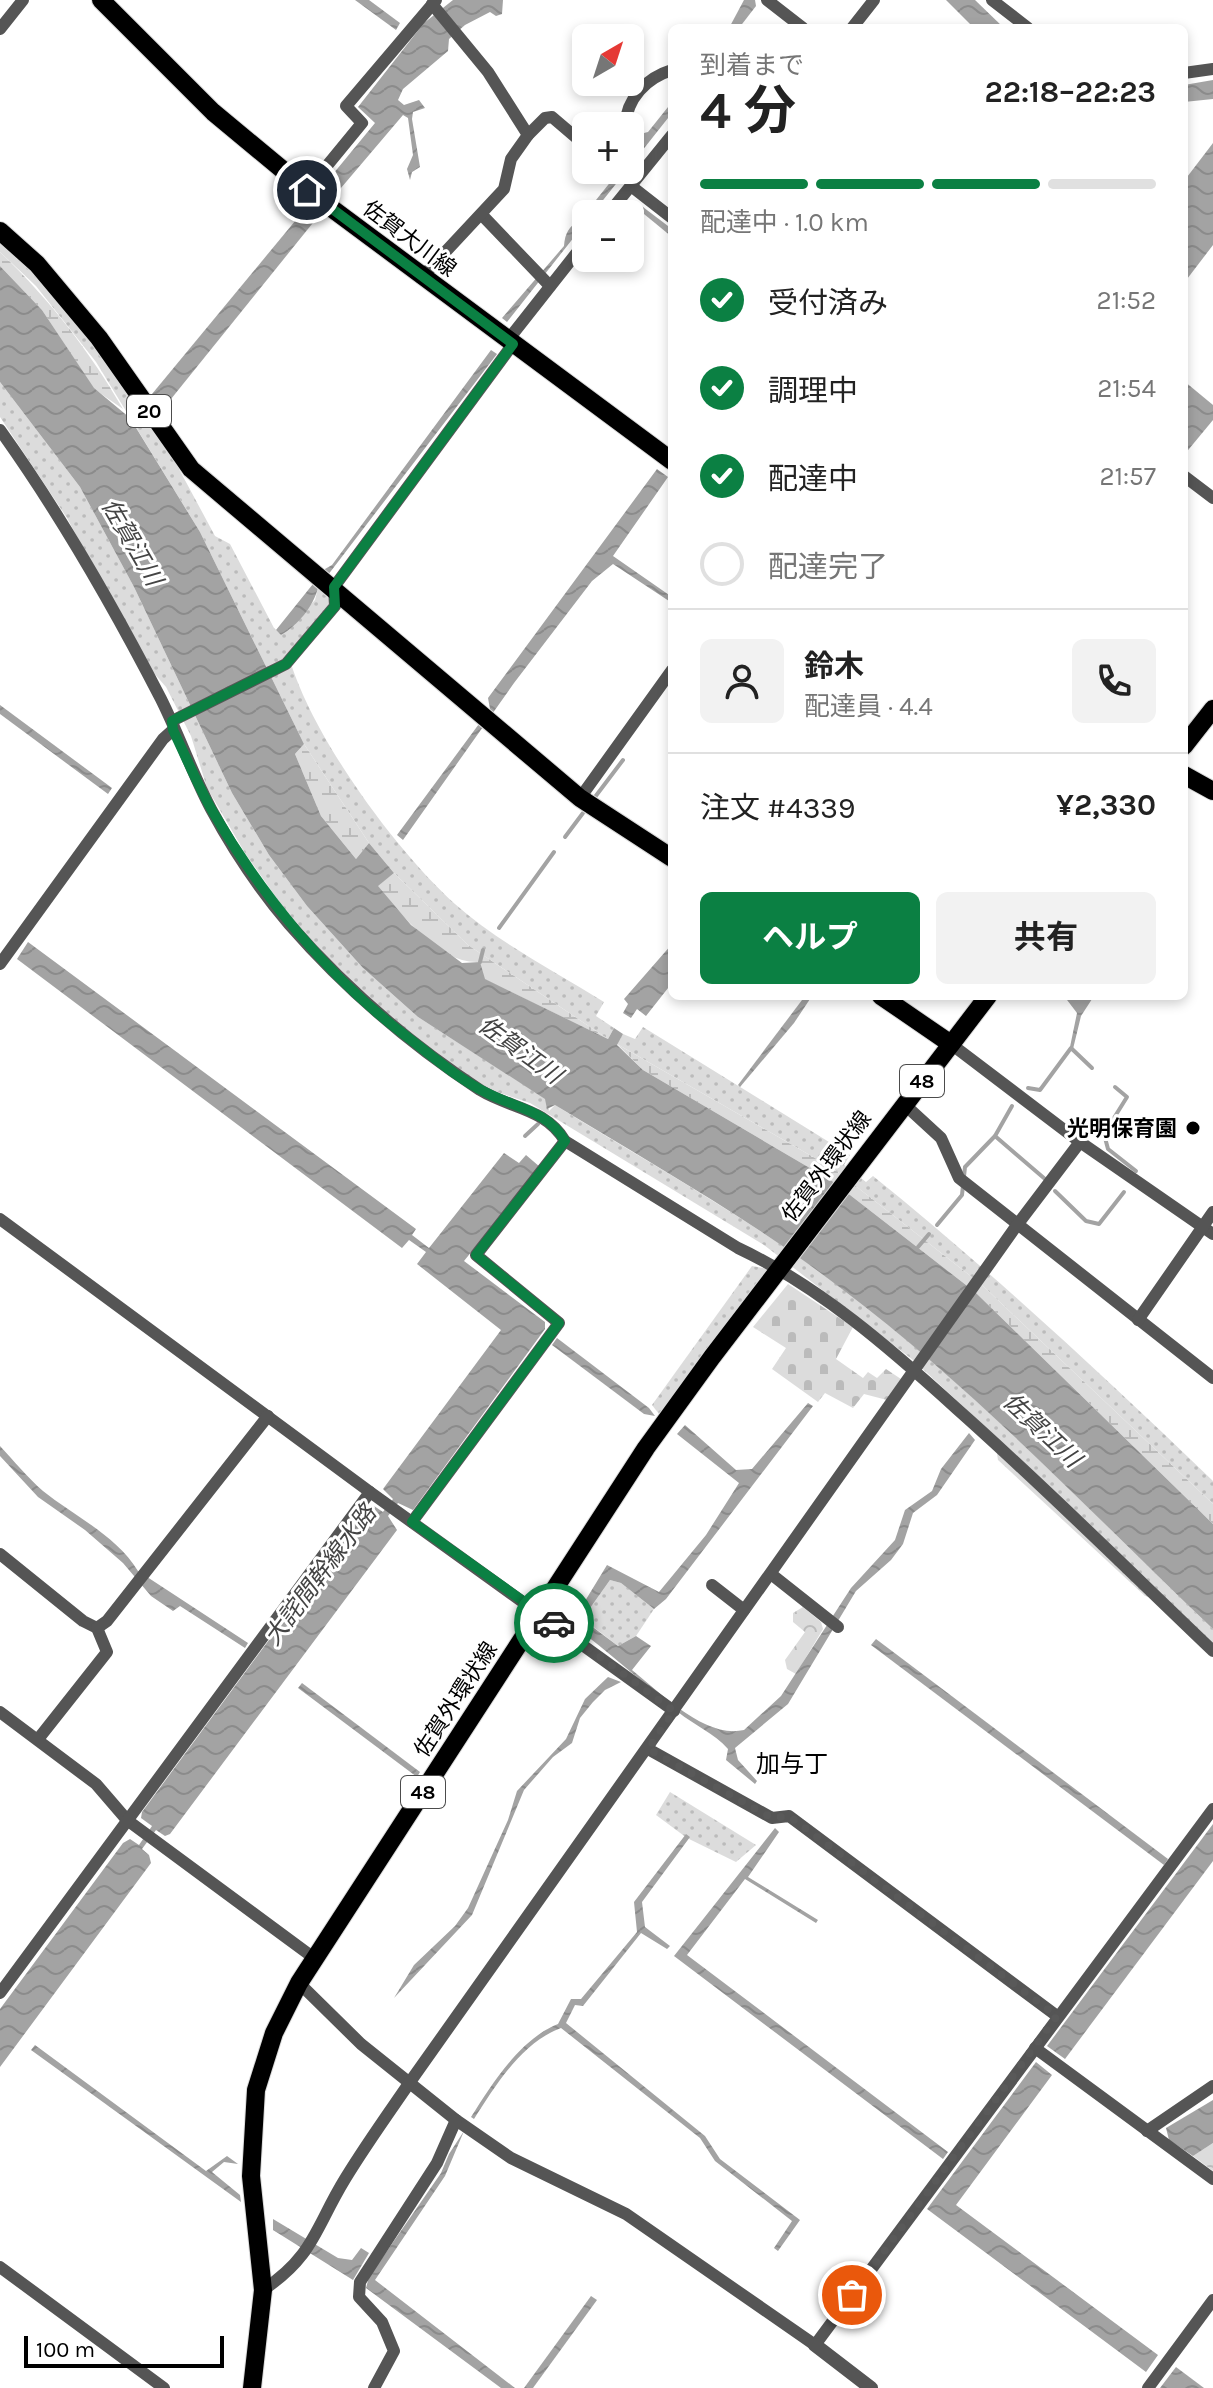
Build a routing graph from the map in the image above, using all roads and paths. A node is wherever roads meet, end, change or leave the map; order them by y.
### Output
1 (23, 0) edge
2 (101, 0) edge
3 (767, 0) edge
4 (874, 0) edge
5 (992, 0) edge
6 (434, 2) edge
7 (798, 24) edge
8 (855, 24) edge
9 (1023, 24) edge
10 (0, 29) edge
11 (1213, 69) edge
12 (668, 71) edge
13 (1188, 72) edge
14 (626, 112) edge
15 (572, 134) edge
16 (528, 135) junction
17 (668, 140) edge
18 (631, 186) junction
19 (307, 190) junction
20 (620, 200) edge
21 (482, 215) junction
22 (668, 215) edge
23 (0, 231) edge
24 (572, 258) edge
25 (421, 278) junction
26 (550, 286) junction
27 (510, 342) junction
28 (0, 430) edge
29 (668, 458) edge
30 (1188, 479) edge
31 (1213, 498) edge
32 (327, 580) junction
33 (668, 676) edge
34 (1213, 709) edge
35 (173, 726) junction
36 (1188, 741) edge
37 (1188, 777) edge
38 (1213, 791) edge
39 (580, 798) junction
40 (668, 855) edge
41 (0, 964) edge
42 (887, 1000) edge
43 (985, 1000) edge
44 (951, 1044) junction
45 (904, 1104) junction
46 (565, 1141) junction
47 (1080, 1142) junction
48 (1213, 1212) edge
49 (0, 1219) edge
50 (1017, 1225) junction
51 (1207, 1232) edge
52 (780, 1266) junction
53 (1138, 1320) junction
54 (916, 1368) junction
55 (1213, 1378) edge
56 (268, 1416) junction
57 (370, 1492) junction
58 (412, 1522) junction
59 (0, 1554) edge
60 (771, 1574) junction
61 (712, 1585) dead end
62 (744, 1610) junction
63 (540, 1613) junction
64 (834, 1623) dead end
65 (97, 1628) junction
66 (1213, 1651) edge
67 (676, 1707) junction
68 (0, 1712) edge
69 (39, 1738) junction
70 (648, 1749) junction
71 (1213, 1809) edge
72 (127, 1820) junction
73 (314, 1958) junction
74 (299, 1983) junction
75 (0, 1993) edge
76 (1057, 2016) junction
77 (1035, 2048) junction
78 (410, 2082) junction
79 (1213, 2086) edge
80 (456, 2120) junction
81 (1147, 2131) junction
82 (1213, 2179) edge
83 (0, 2267) edge
84 (263, 2290) junction
85 (1213, 2300) edge
86 (815, 2345) junction
87 (164, 2388) edge
88 (252, 2388) edge
89 (374, 2388) edge
90 (871, 2388) edge
91 (1148, 2388) edge

1 - 10 street
2 - 19 main road, 佐賀大川線
3 - 7 street
4 - 8 street
5 - 9 street
6 - 16 street
6 - 19 street
11 - 13 street
12 - 14 street
15 - 16 street
16 - 21 street
17 - 18 street
18 - 20 street
18 - 22 street
19 - 25 main road, 佐賀大川線
21 - 25 street
21 - 26 street
23 - 32 main road, 20
24 - 26 street
25 - 27 main road, 佐賀大川線
26 - 27 street
27 - 29 main road, 佐賀大川線
27 - 32 street
28 - 35 street
30 - 31 street
32 - 35 street
32 - 39 main road, 20
33 - 39 street
34 - 36 main road
35 - 41 street
35 - 46 street
37 - 38 main road
39 - 40 main road, 20
42 - 44 main road
43 - 44 main road, 佐賀外環状線 / 48
44 - 45 main road, 佐賀外環状線 / 48
44 - 47 street
45 - 50 street
45 - 52 main road, 佐賀外環状線 / 48
46 - 52 street
46 - 58 street
47 - 50 street
47 - 51 street
48 - 51 street
49 - 56 street
50 - 53 street
50 - 54 street
51 - 53 street
52 - 54 street
52 - 63 main road, 佐賀外環状線 / 48
53 - 55 street
54 - 60 street
54 - 66 street
56 - 57 street
56 - 65 street
57 - 58 street
57 - 72 street
58 - 63 street
59 - 65 street
60 - 62 street
60 - 64 street
61 - 62 street
62 - 67 street
63 - 67 street
63 - 73 main road, 佐賀外環状線 / 48
65 - 69 street
67 - 70 street
68 - 69 street
69 - 72 street
70 - 76 street
70 - 78 street
71 - 76 street
72 - 73 street
72 - 75 street
73 - 74 main road, 佐賀外環状線 / 48
74 - 78 street
74 - 84 main road, 佐賀外環状線 / 48
76 - 77 street
77 - 81 street
77 - 86 street
78 - 80 street
78 - 84 street
79 - 81 street
80 - 86 street
80 - 89 street
81 - 82 street
83 - 87 street
84 - 88 main road, 佐賀外環状線 / 48
85 - 91 street
86 - 90 street

